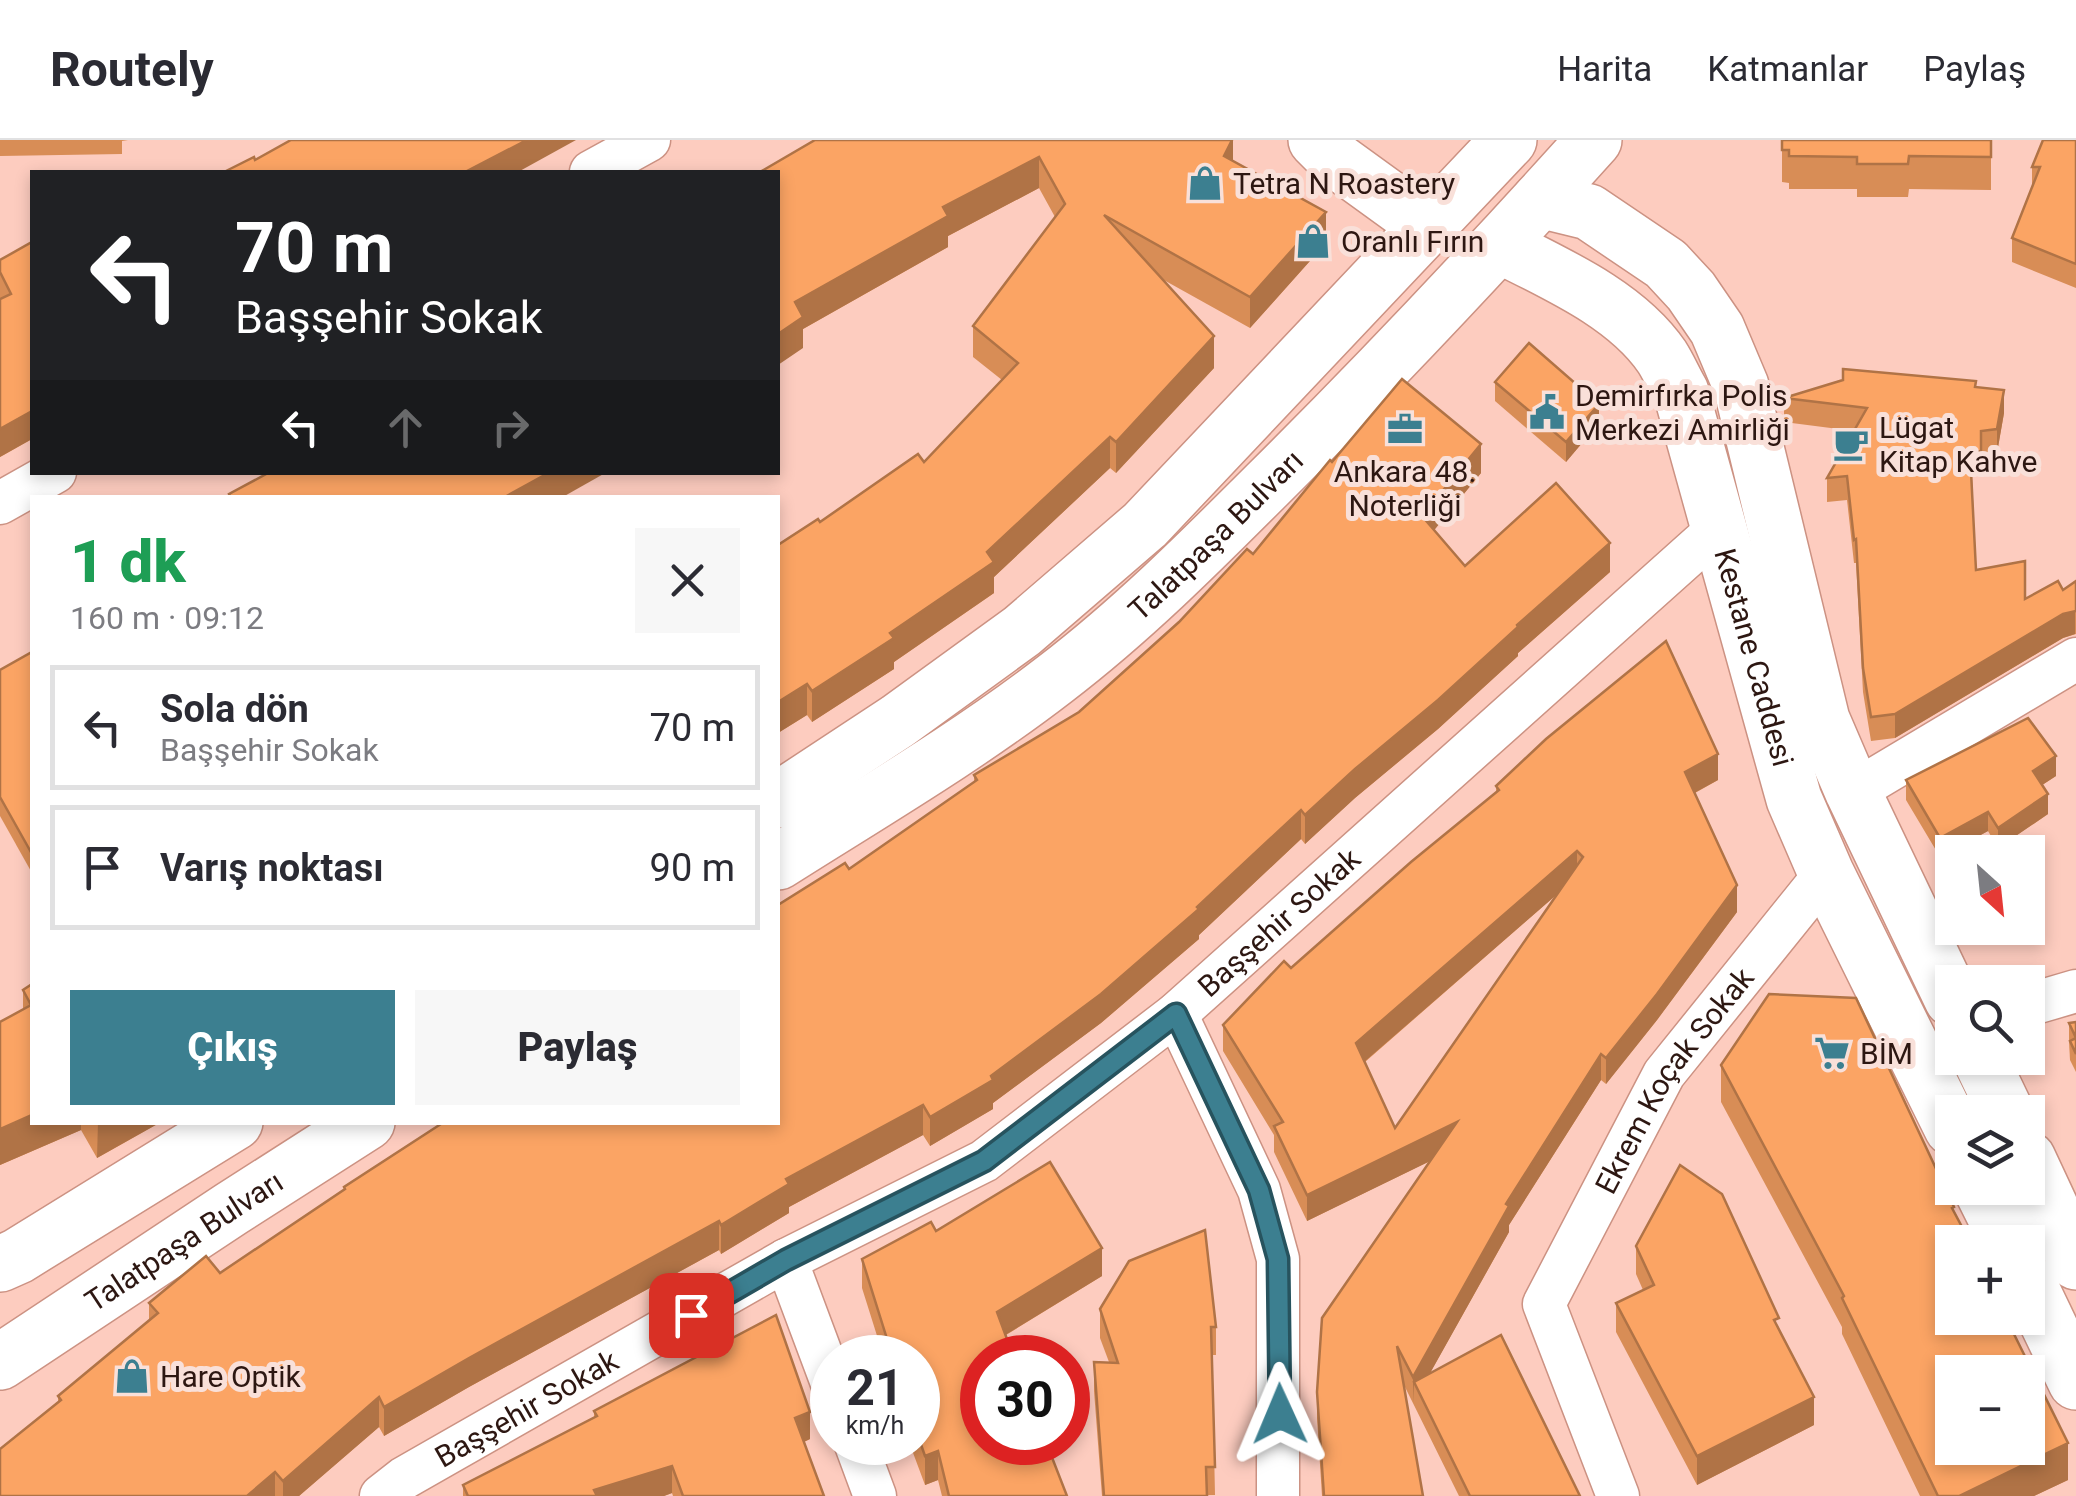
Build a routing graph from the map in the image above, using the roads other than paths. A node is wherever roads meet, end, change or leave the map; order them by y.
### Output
1 (649, 140) edge
2 (1508, 140) edge
3 (1594, 140) edge
4 (1326, 150) edge
5 (595, 170) edge
6 (1540, 200) junction
7 (1451, 202) junction
8 (1499, 244) junction
9 (50, 475) edge
10 (0, 503) edge
11 (1719, 528) junction
12 (2076, 659) edge
13 (1853, 792) junction
14 (780, 799) edge
15 (780, 861) edge
16 (1826, 873) junction
17 (1936, 965) edge
18 (2076, 991) edge
19 (2045, 999) edge
20 (1176, 1014) junction
21 (1936, 1095) edge
22 (230, 1125) edge
23 (362, 1125) edge
24 (2045, 1195) edge
25 (786, 1260) junction
26 (2076, 1262) edge
27 (0, 1264) edge
28 (2045, 1317) edge
29 (814, 1335) edge
30 (0, 1362) edge
31 (2076, 1382) edge
32 (864, 1465) edge
33 (399, 1490) edge
34 (875, 1496) edge
35 (1278, 1496) edge
36 (1618, 1496) edge

1 - 5 street
2 - 7 main road, Talatpaşa Bulvarı
3 - 6 main road, Talatpaşa Bulvarı
4 - 7 main road
6 - 7 main road, Kestane Caddesi
6 - 8 main road, Talatpaşa Bulvarı
6 - 13 main road, Kestane Caddesi
7 - 8 main road, Kestane Caddesi
7 - 14 main road, Talatpaşa Bulvarı
8 - 11 main road, Kestane Caddesi
8 - 15 main road, Talatpaşa Bulvarı
9 - 10 street
11 - 16 main road, Kestane Caddesi
11 - 20 street, Başşehir Sokak
12 - 13 street
13 - 17 main road, Kestane Caddesi
16 - 21 main road, Kestane Caddesi
16 - 36 street, Ekrem Koçak Sokak
18 - 19 street
20 - 25 street, Başşehir Sokak
20 - 35 street
22 - 27 main road
23 - 30 main road, Talatpaşa Bulvarı
24 - 26 main road
25 - 29 street
25 - 33 street, Başşehir Sokak
28 - 31 main road
32 - 34 street

